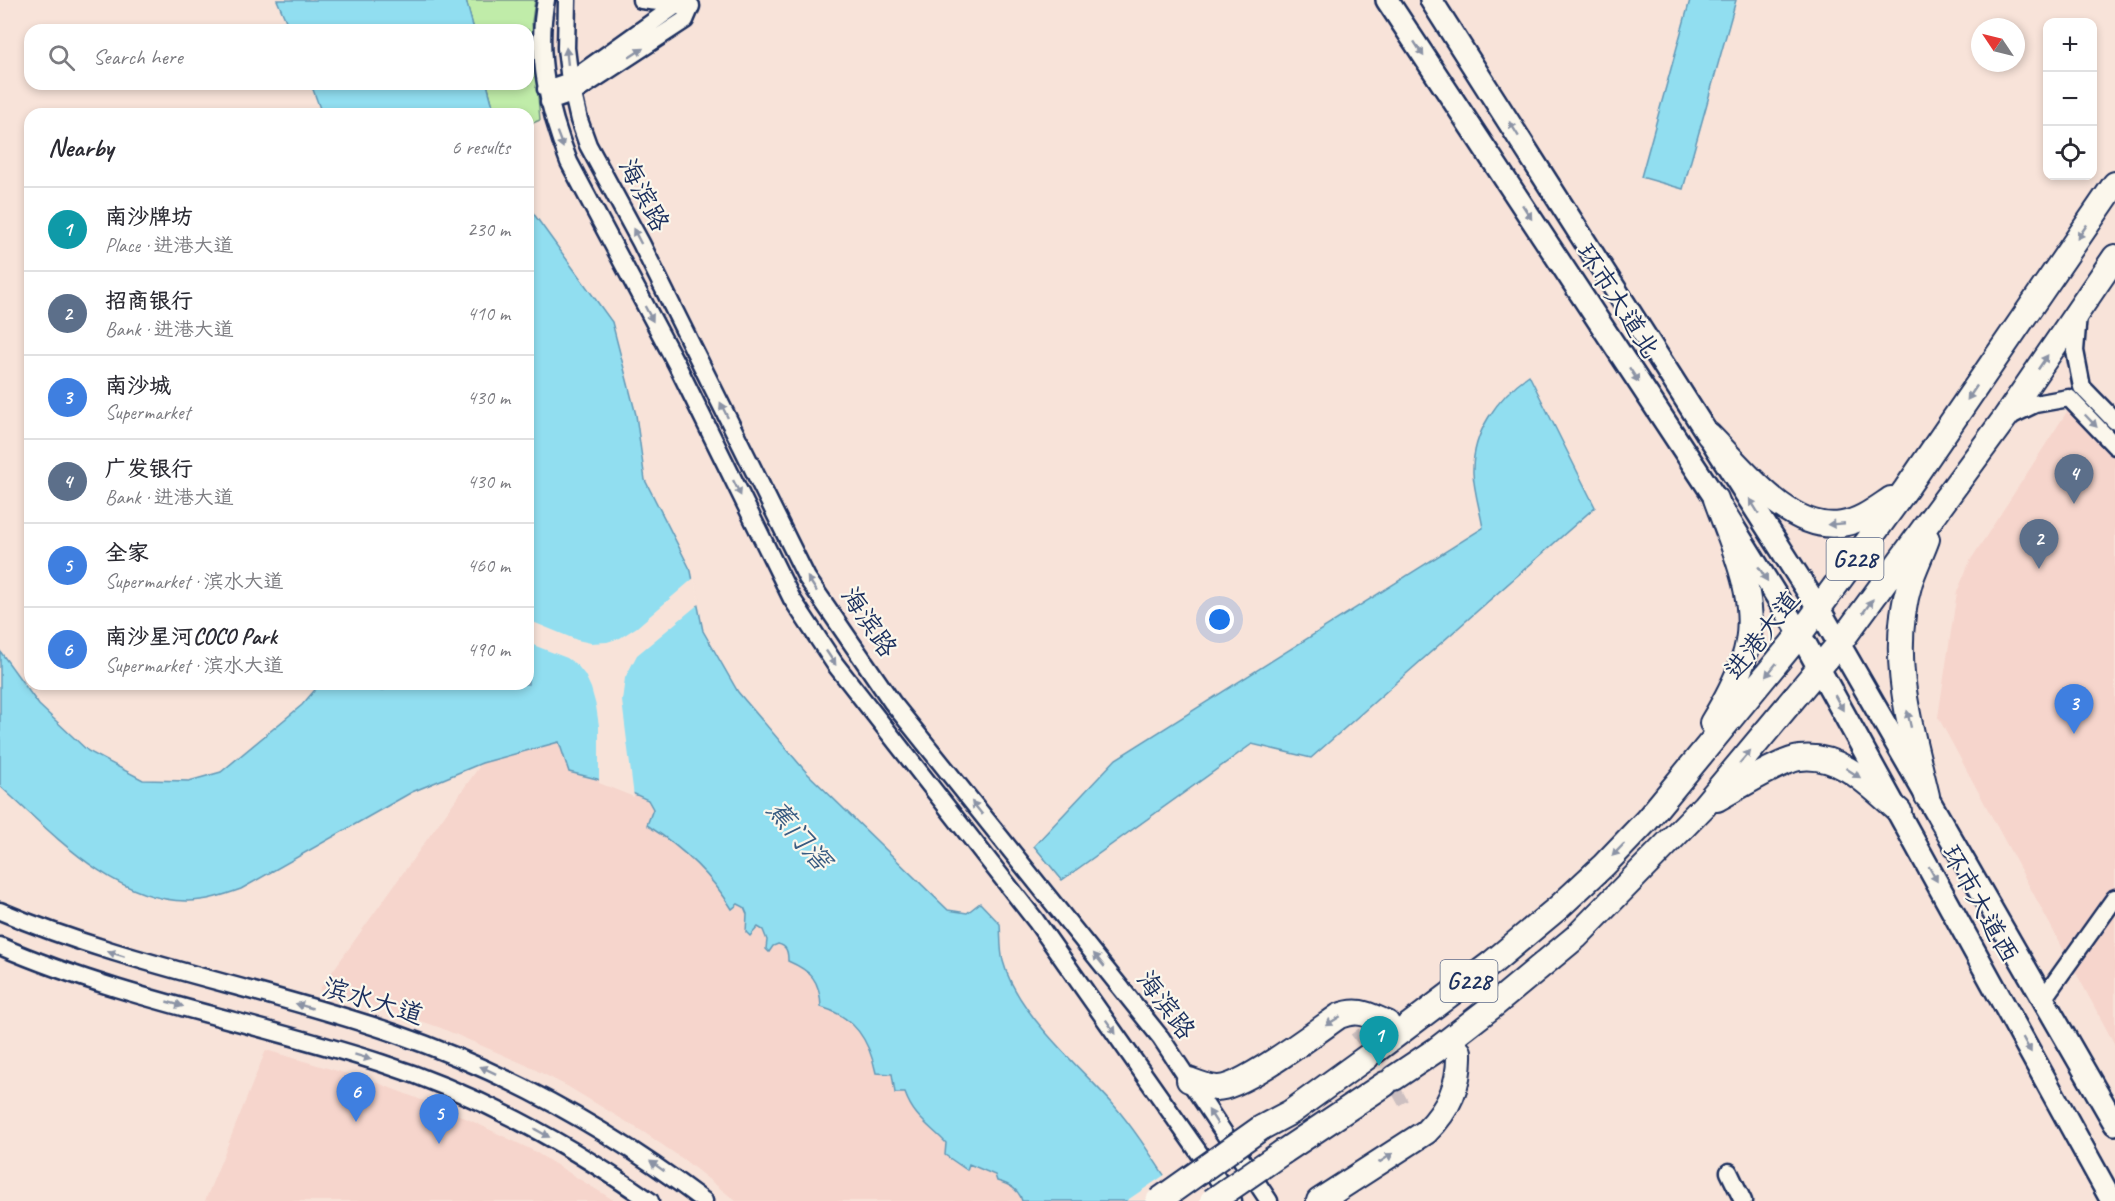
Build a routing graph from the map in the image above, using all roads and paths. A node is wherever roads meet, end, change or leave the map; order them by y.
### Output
1 (546, 0) edge
2 (567, 0) edge
3 (641, 0) edge
4 (1387, 0) edge
5 (1431, 0) edge
6 (689, 4) edge
7 (571, 88) junction
8 (548, 96) junction
9 (2115, 184) edge
10 (2115, 257) edge
11 (2078, 311) junction
12 (2005, 418) junction
13 (2115, 421) edge
14 (1708, 435) junction
15 (2115, 446) edge
16 (1906, 489) junction
17 (1716, 499) junction
18 (1940, 507) junction
19 (1819, 609) junction
20 (1800, 634) junction
21 (1839, 644) junction
22 (1821, 669) junction
23 (1679, 782) junction
24 (1931, 803) junction
25 (1704, 806) junction
26 (1903, 820) junction
27 (1642, 825) junction
28 (1652, 860) junction
29 (2115, 898) edge
30 (1559, 907) junction
31 (0, 911) edge
32 (1576, 938) junction
33 (0, 946) edge
34 (2043, 999) junction
35 (1387, 1023) junction
36 (1366, 1047) junction
37 (1459, 1052) junction
38 (1189, 1080) junction
39 (1393, 1087) junction
40 (2115, 1124) edge
41 (1729, 1172) dead end
42 (1342, 1192) edge
43 (650, 1201) edge
44 (704, 1201) edge
45 (1158, 1201) edge
46 (1212, 1201) edge
47 (1233, 1201) edge
48 (1269, 1201) edge
49 (1319, 1201) edge
50 (1743, 1201) edge
51 (2112, 1201) edge

1 - 8 street, 海滨路
7 -> 2 street, 海滨路
3 - 6 street
4 -> 17 main road, 环市大道北
14 -> 5 main road, 环市大道北
6 - 7 street
7 - 8 street
38 -> 7 street, 海滨路
8 -> 47 street, 海滨路
9 -> 16 highway, 进港大道 / G228
10 - 11 highway, G228
12 -> 11 highway, G228
11 - 13 street
12 -> 15 street
12 - 18 highway, G228
16 -> 14 highway
19 -> 14 main road, 环市大道北
16 - 19 highway, 进港大道 / G228
17 -> 20 main road, 环市大道北
17 - 23 highway
21 -> 18 highway, G228
24 -> 18 highway
19 - 20 highway, 进港大道 / G228
19 - 21 main road, 环市大道西
20 - 22 main road, 环市大道西
20 -> 23 highway, 进港大道 / G228
21 - 22 highway, G228
21 - 24 main road, 环市大道西
25 -> 22 highway, G228
22 -> 26 main road, 环市大道西
23 - 27 highway, 进港大道 / G228
24 - 26 main road
24 - 34 main road, 环市大道西
25 -> 26 highway
25 - 28 highway, G228
26 -> 51 main road, 环市大道西
27 - 28 highway
27 -> 30 highway, 进港大道 / G228
28 - 32 highway, G228
29 - 34 street
30 - 35 highway
30 - 36 highway, 进港大道 / G228
44 -> 31 street, 滨水大道
32 - 37 highway
32 - 39 highway, G228
33 -> 43 street
34 - 40 main road, 环市大道西
35 - 36 highway
35 -> 38 highway
36 - 45 highway, bridge
37 - 39 highway
42 -> 37 highway
48 -> 38 street, 海滨路
39 - 46 highway, bridge
41 - 50 street
42 - 49 highway

